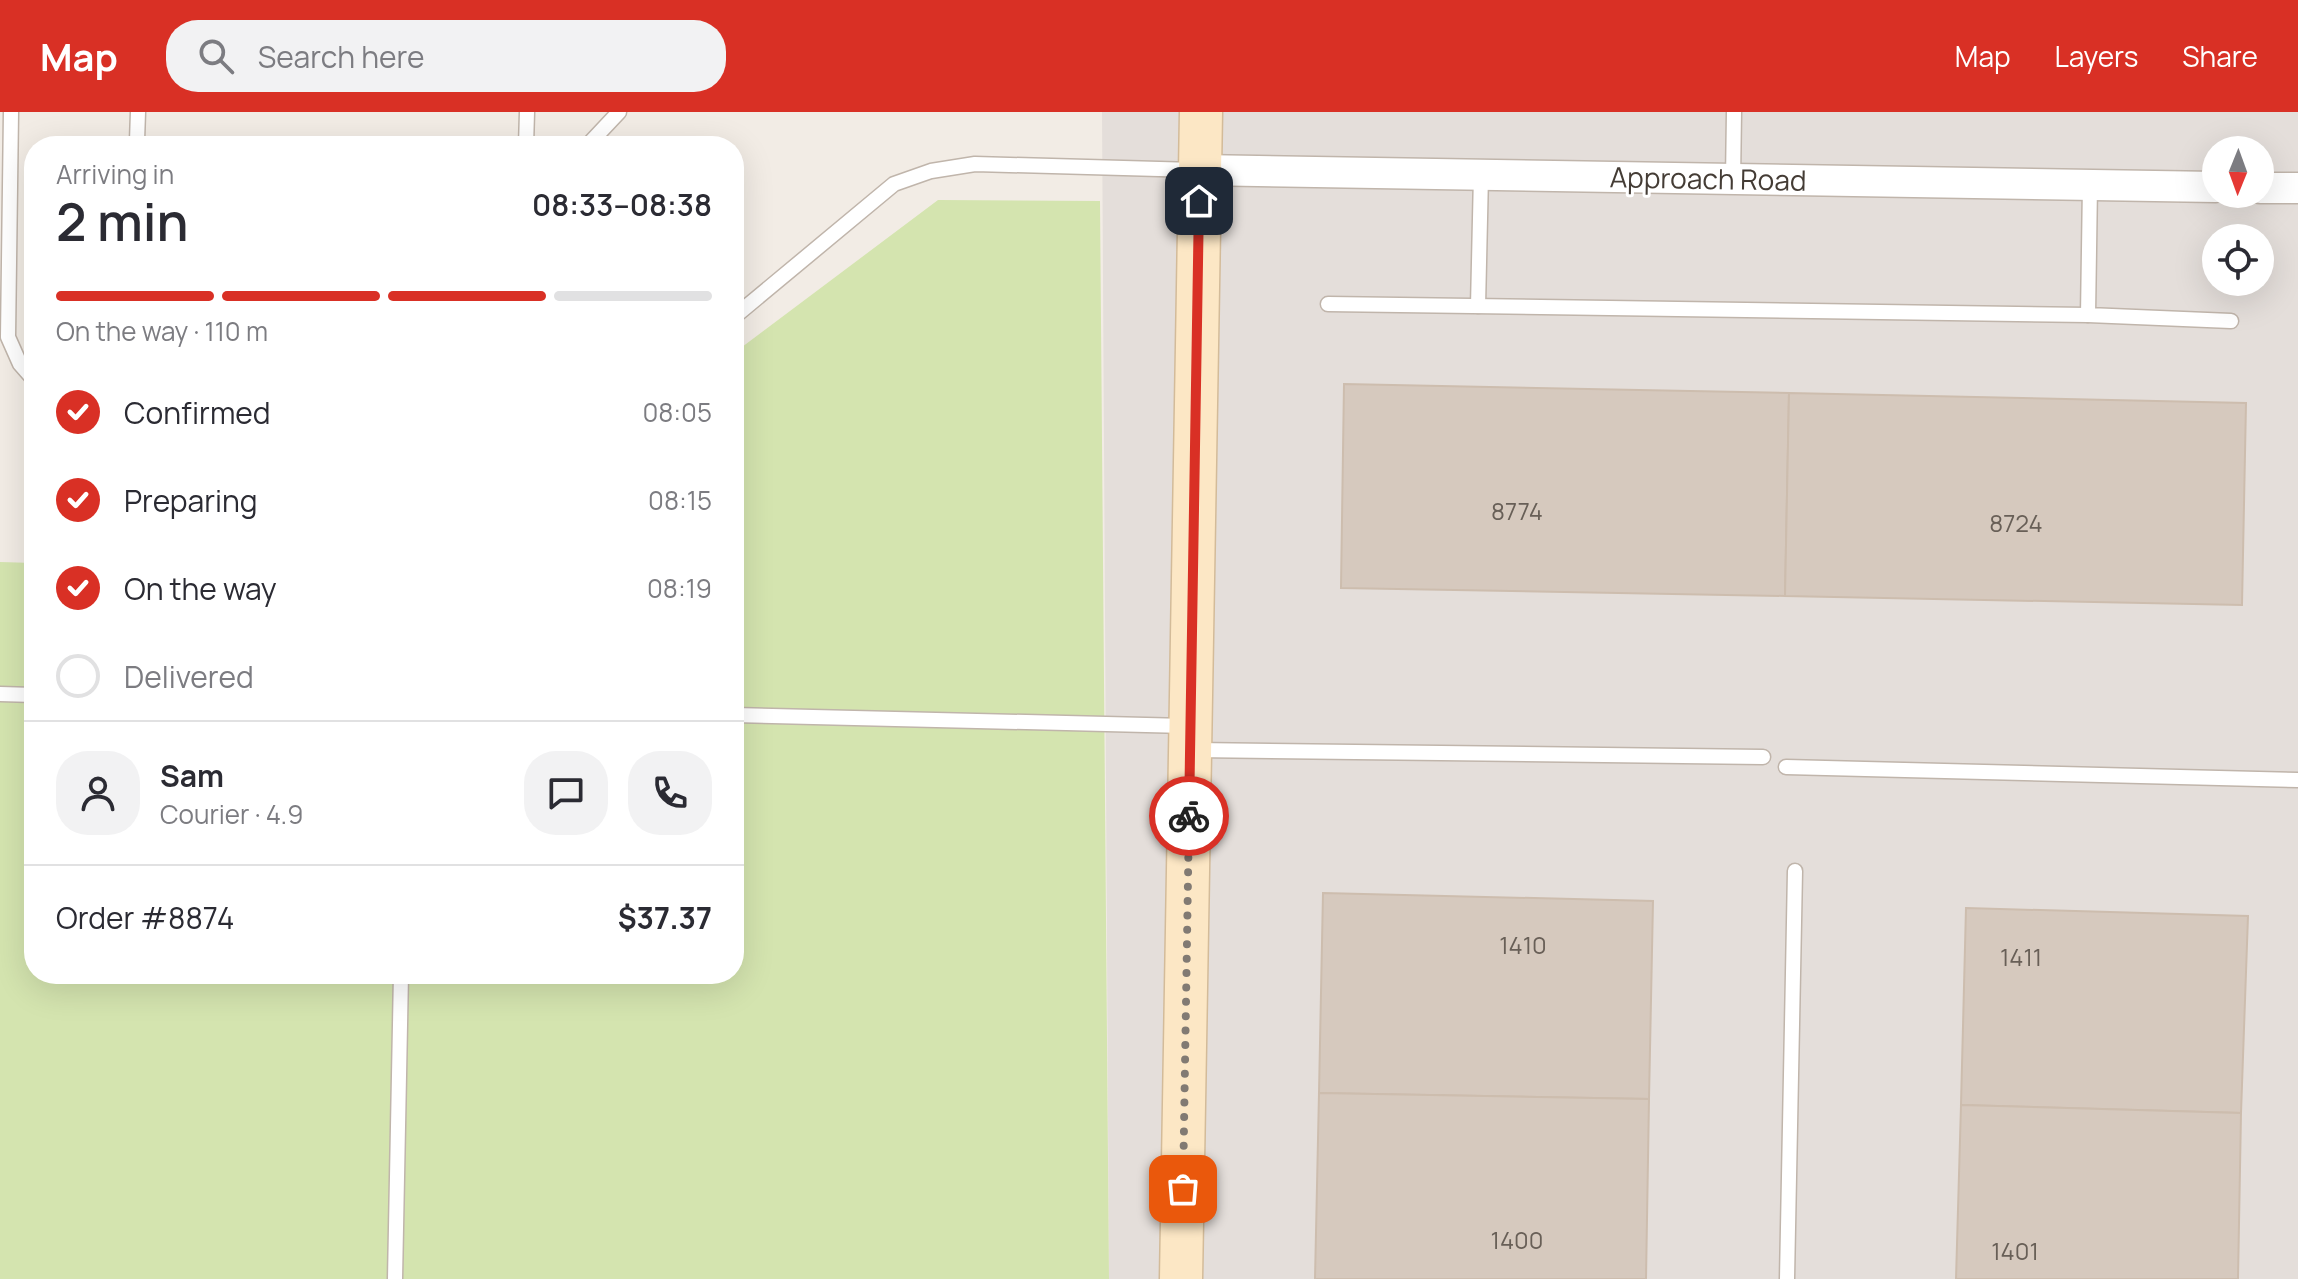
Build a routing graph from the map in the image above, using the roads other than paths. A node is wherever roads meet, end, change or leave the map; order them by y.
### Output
1 (11, 112) edge
2 (138, 112) edge
3 (527, 112) edge
4 (619, 112) edge
5 (1201, 112) edge
6 (1734, 112) edge
7 (137, 136) edge
8 (526, 136) edge
9 (596, 136) edge
10 (1200, 170) junction
11 (1481, 175) junction
12 (1733, 180) junction
13 (2090, 185) junction
14 (2202, 187) edge
15 (2274, 188) edge
16 (2298, 188) edge
17 (1328, 304) dead end
18 (1478, 306) junction
19 (744, 309) edge
20 (2088, 315) junction
21 (2231, 321) dead end
22 (24, 369) edge
23 (0, 694) edge
24 (24, 695) edge
25 (744, 716) edge
26 (1190, 738) junction
27 (1763, 757) dead end
28 (1786, 767) dead end
29 (2298, 780) edge
30 (1795, 871) dead end
31 (401, 984) edge
32 (395, 1279) edge
33 (1181, 1279) edge
34 (1787, 1279) edge

1 - 22 lane
2 - 7 lane
3 - 8 lane
4 - 9 lane
5 - 10 street
6 - 12 lane
10 - 11 street, Approach Road
10 - 19 lane
10 - 26 street
11 - 12 street, Approach Road
11 - 18 lane
12 - 13 street, Approach Road
13 - 14 street, Approach Road
13 - 20 lane
15 - 16 street
17 - 18 lane
18 - 20 lane
20 - 21 lane
23 - 24 lane
25 - 26 lane
26 - 27 lane
26 - 33 street
28 - 29 lane
30 - 34 lane
31 - 32 lane

